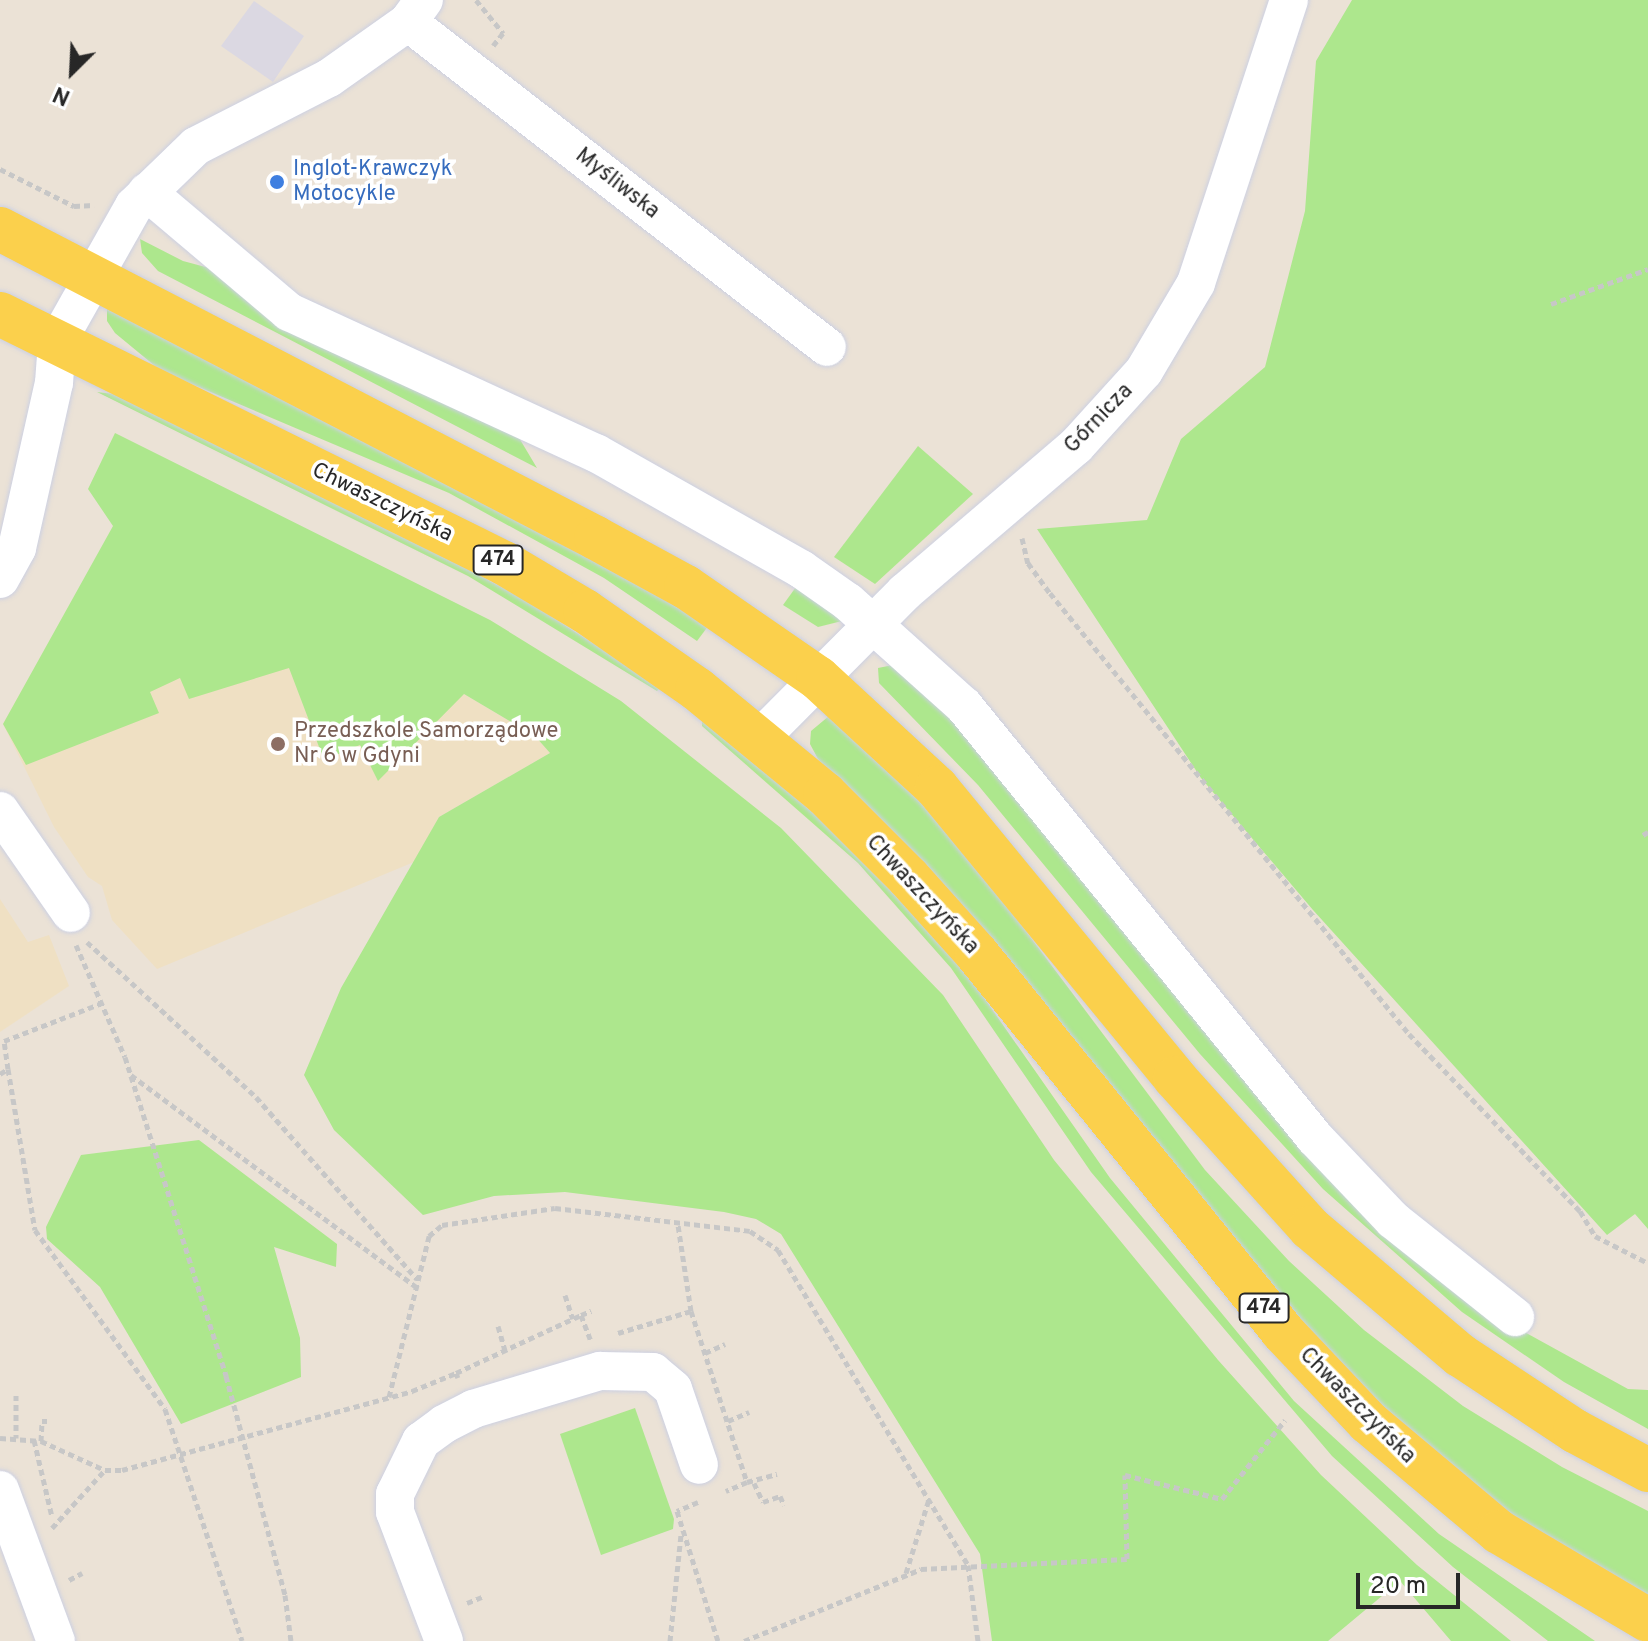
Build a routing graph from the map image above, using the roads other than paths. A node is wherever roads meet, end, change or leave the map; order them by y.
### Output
1 (1289, 0) edge
2 (416, 11) edge
3 (147, 192) junction
4 (0, 229) edge
5 (90, 275) junction
6 (0, 314) edge
7 (57, 342) junction
8 (827, 347) dead end
9 (0, 579) edge
10 (873, 623) junction
11 (818, 678) junction
12 (760, 738) junction
13 (0, 811) edge
14 (74, 924) road end
15 (1515, 1317) dead end
16 (699, 1465) dead end
17 (1648, 1470) edge
18 (0, 1490) edge
19 (1609, 1602) junction
20 (1648, 1620) edge
21 (56, 1641) edge
22 (444, 1641) edge
23 (1633, 1641) edge

1 - 10 street, Górnicza
2 - 3 street, Myśliwska
2 - 8 street, Myśliwska
3 - 5 street, Myśliwska
3 - 10 street
4 - 5 main road
5 - 7 street
5 - 11 main road
6 - 7 main road, Chwaszczyńska / 474
7 - 9 street
7 - 12 main road, Chwaszczyńska / 474
10 - 11 street, Górnicza
10 - 15 street
11 - 12 street, Górnicza
11 - 17 main road
12 - 19 main road, Chwaszczyńska / 474
13 - 14 street
16 - 22 street
18 - 21 street
19 - 20 main road, Chwaszczyńska / 474
19 - 23 main road

